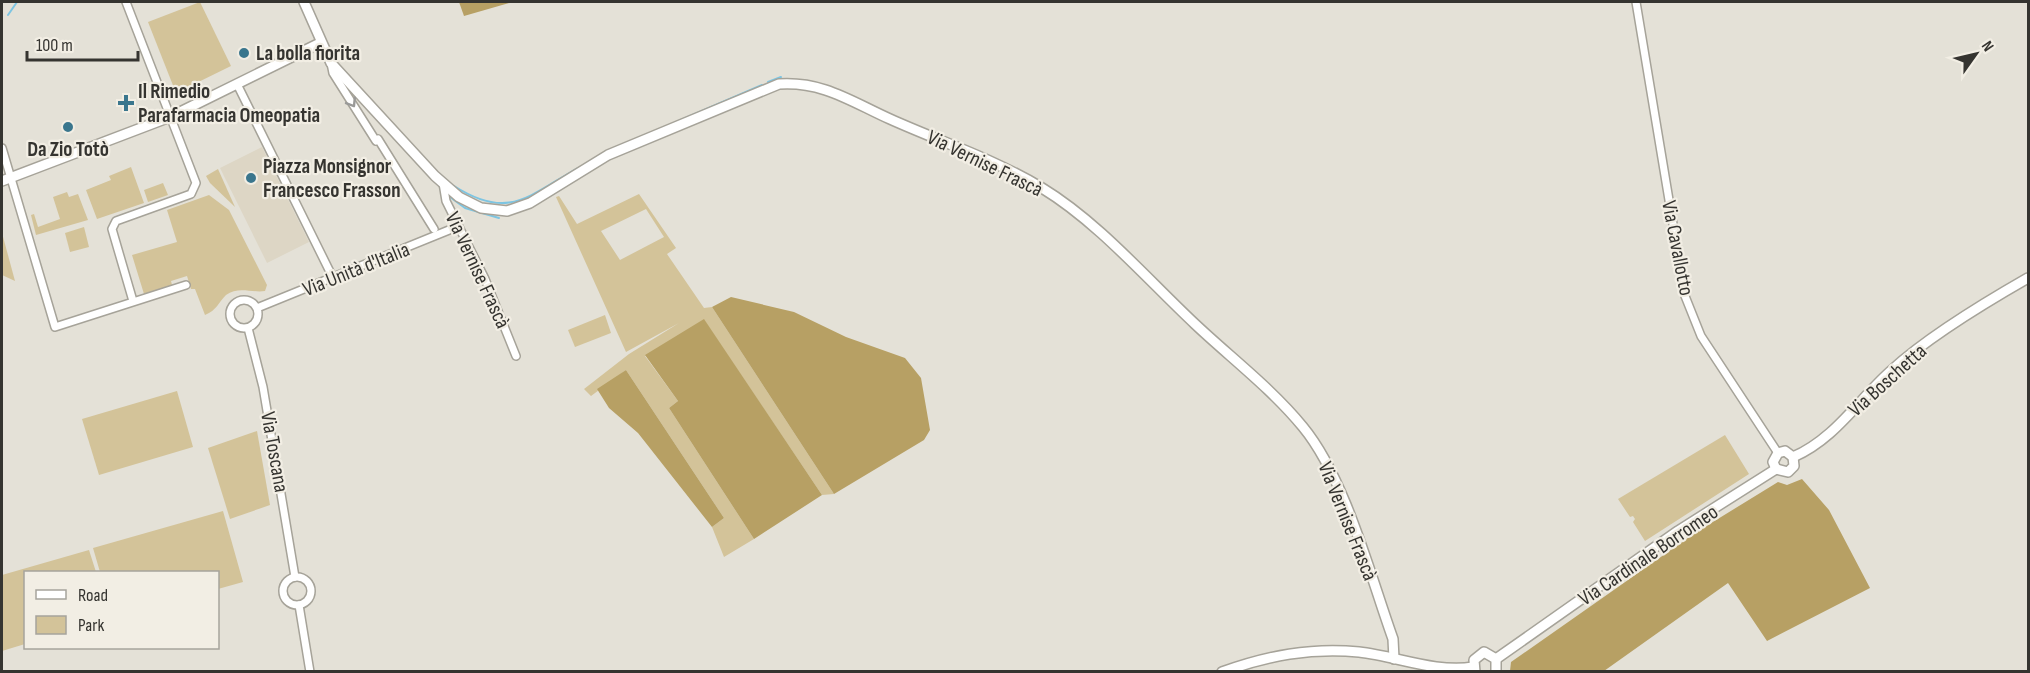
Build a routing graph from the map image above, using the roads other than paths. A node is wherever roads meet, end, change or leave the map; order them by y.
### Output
1 (126, 2) edge
2 (304, 2) edge
3 (1636, 2) edge
4 (320, 43) junction
5 (331, 63) junction
6 (237, 84) junction
7 (170, 117) junction
8 (2, 148) edge
9 (12, 178) junction
10 (2, 181) edge
11 (443, 183) junction
12 (454, 228) dead end
13 (434, 229) dead end
14 (333, 278) junction
15 (2028, 278) edge
16 (186, 285) dead end
17 (132, 302) junction
18 (257, 308) junction
19 (248, 328) junction
20 (516, 357) dead end
21 (1778, 453) junction
22 (1793, 458) junction
23 (1776, 469) junction
24 (295, 578) junction
25 (299, 605) junction
26 (1394, 659) junction
27 (1496, 659) junction
28 (1474, 669) edge
29 (310, 672) edge
30 (1222, 672) edge
31 (1496, 672) edge

1 - 7 street
2 - 4 street, Via Vernise Frascà
3 - 21 street, Via Cavallotto
4 - 5 street, Via Vernise Frascà
4 - 6 street
5 - 11 street, Via Vernise Frascà
5 -> 13 street, Via Vernise Frascà
6 - 7 street
6 - 14 street
7 - 9 street
7 - 17 street
8 - 9 street
9 - 10 street
9 - 17 street
11 - 20 street, Via Vernise Frascà
11 - 26 street, Via Vernise Frascà
12 - 14 street, Via Unità d'Italia
14 - 18 street, Via Unità d'Italia
15 - 22 street, Via Boschetta
16 - 17 street
18 - 19 street
18 - 19 street
19 - 24 street, Via Toscana
21 - 22 street
21 - 23 street
22 - 23 street, Via Cardinale Borromeo
23 - 27 street, Via Cardinale Borromeo
24 - 25 street, Via Toscana
24 - 25 street, Via Toscana
25 - 29 street, Via Toscana
26 - 28 street, Via Cardinale Borromeo
26 - 30 street, Via Cardinale Borromeo
27 - 28 street, Via Cardinale Borromeo
27 - 31 street

